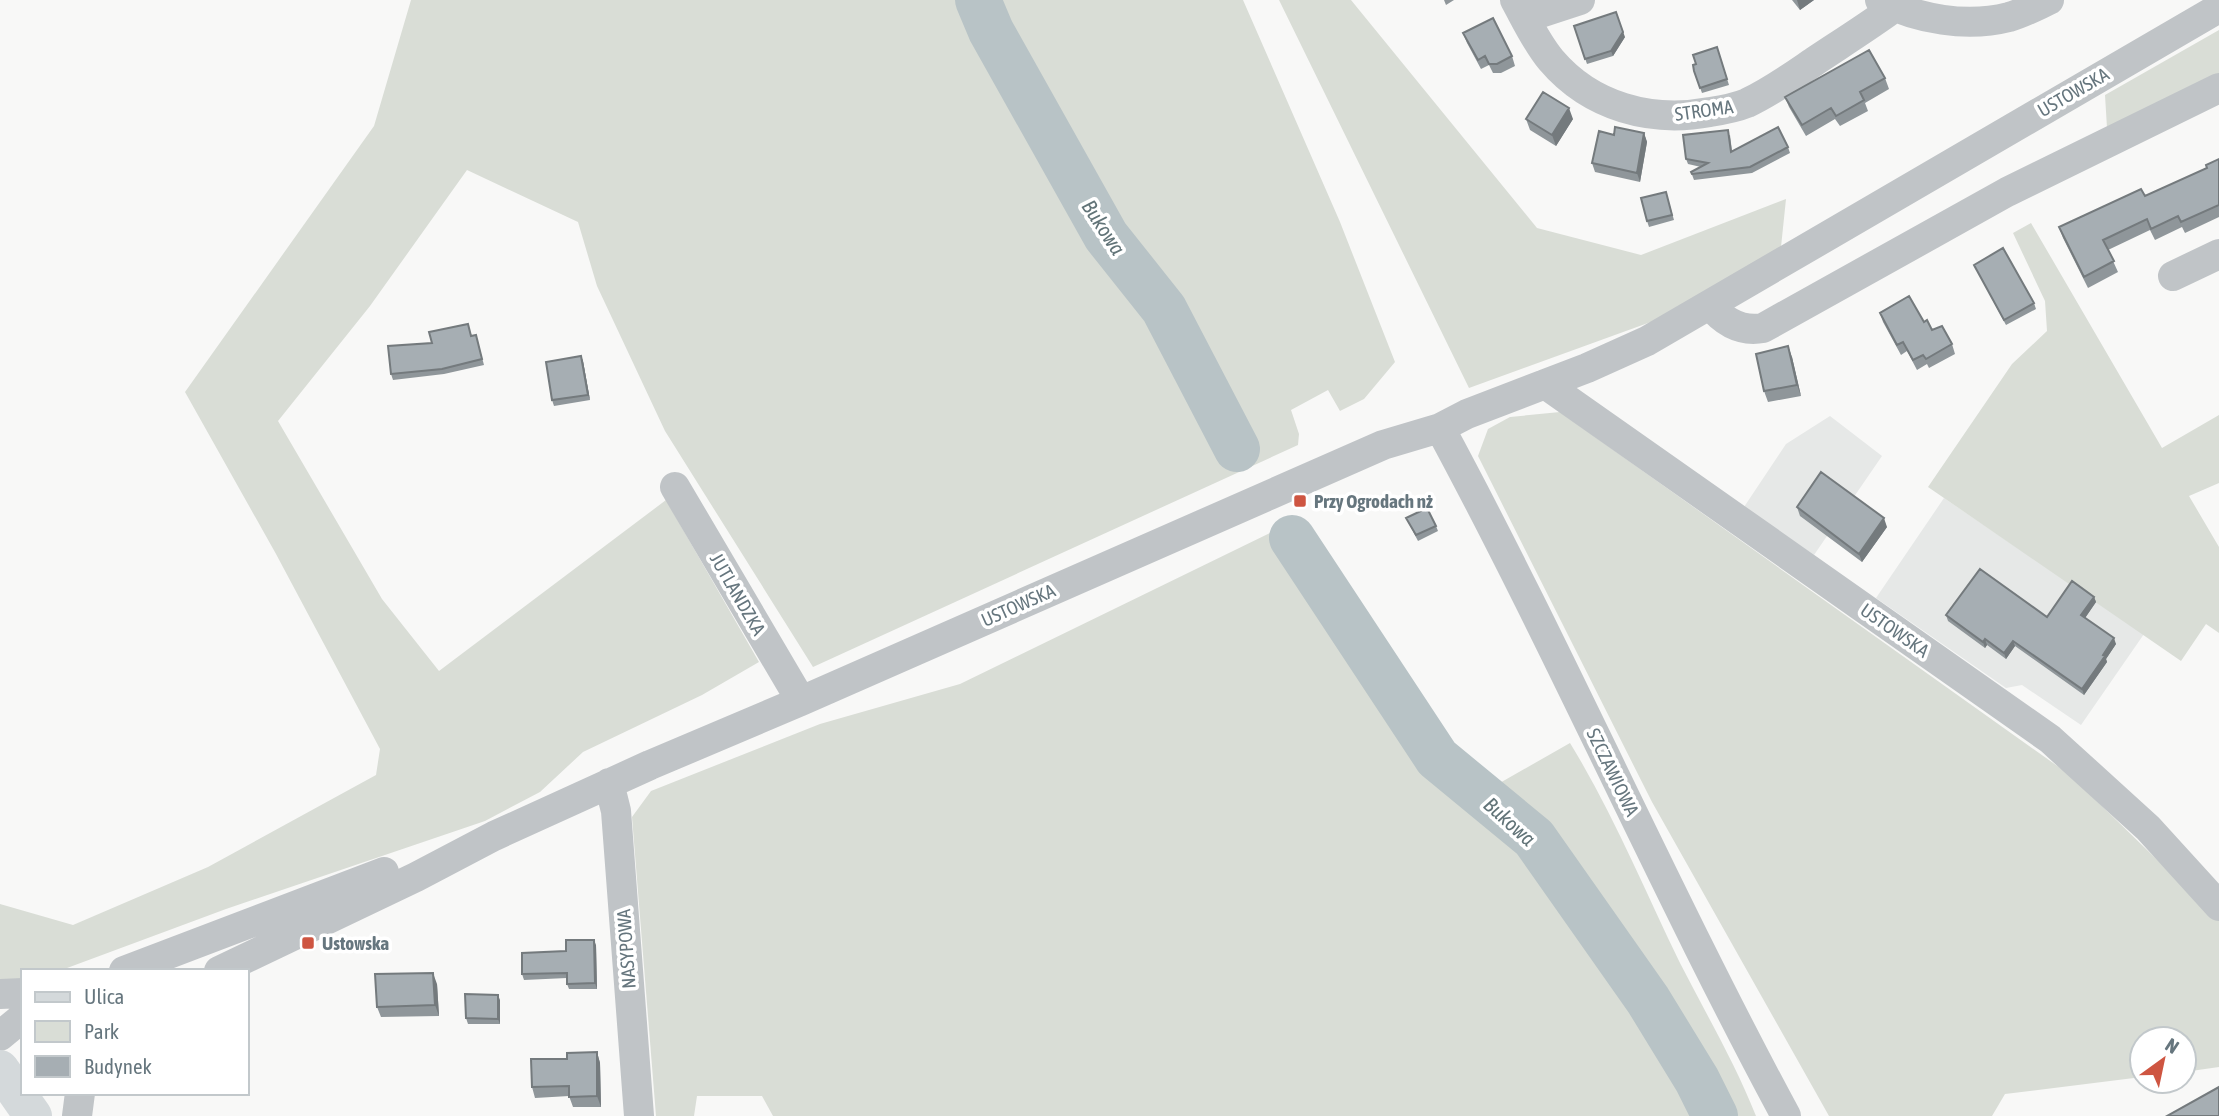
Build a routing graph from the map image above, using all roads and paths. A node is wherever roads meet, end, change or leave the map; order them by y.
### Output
1 (1580, 0) edge
2 (2049, 0) edge
3 (1887, 4) edge
4 (2219, 8) edge
5 (1520, 9) edge
6 (2219, 88) edge
7 (2219, 254) edge
8 (2173, 276) dead end
9 (1710, 305) junction
10 (1545, 384) junction
11 (1440, 428) junction
12 (675, 487) dead end
13 (801, 701) junction
14 (609, 783) junction
15 (494, 836) junction
16 (2219, 906) edge
17 (129, 969) edge
18 (223, 969) edge
19 (21, 993) edge
20 (0, 995) edge
21 (21, 1019) edge
22 (0, 1036) edge
23 (9, 1071) edge
24 (21, 1094) edge
25 (22, 1095) edge
26 (80, 1095) edge
27 (33, 1116) edge
28 (77, 1116) edge
29 (639, 1116) edge
30 (1786, 1116) edge

1 - 5 street, STROMA
2 - 3 street
3 - 5 street, STROMA
4 - 9 street, USTOWSKA
6 - 9 street
7 - 8 street
9 - 10 street, USTOWSKA
10 - 11 street, USTOWSKA
10 - 16 street, USTOWSKA
11 - 13 street, USTOWSKA
11 - 30 street, SZCZAWIOWA
12 - 13 street, JUTLANDZKA
13 - 14 street, USTOWSKA
14 - 15 street, USTOWSKA
14 - 29 street, NASYPOWA
15 - 17 street, USTOWSKA
15 - 18 street, USTOWSKA
19 - 20 street
21 - 22 street
23 - 24 main road
25 - 27 main road
26 - 28 street

